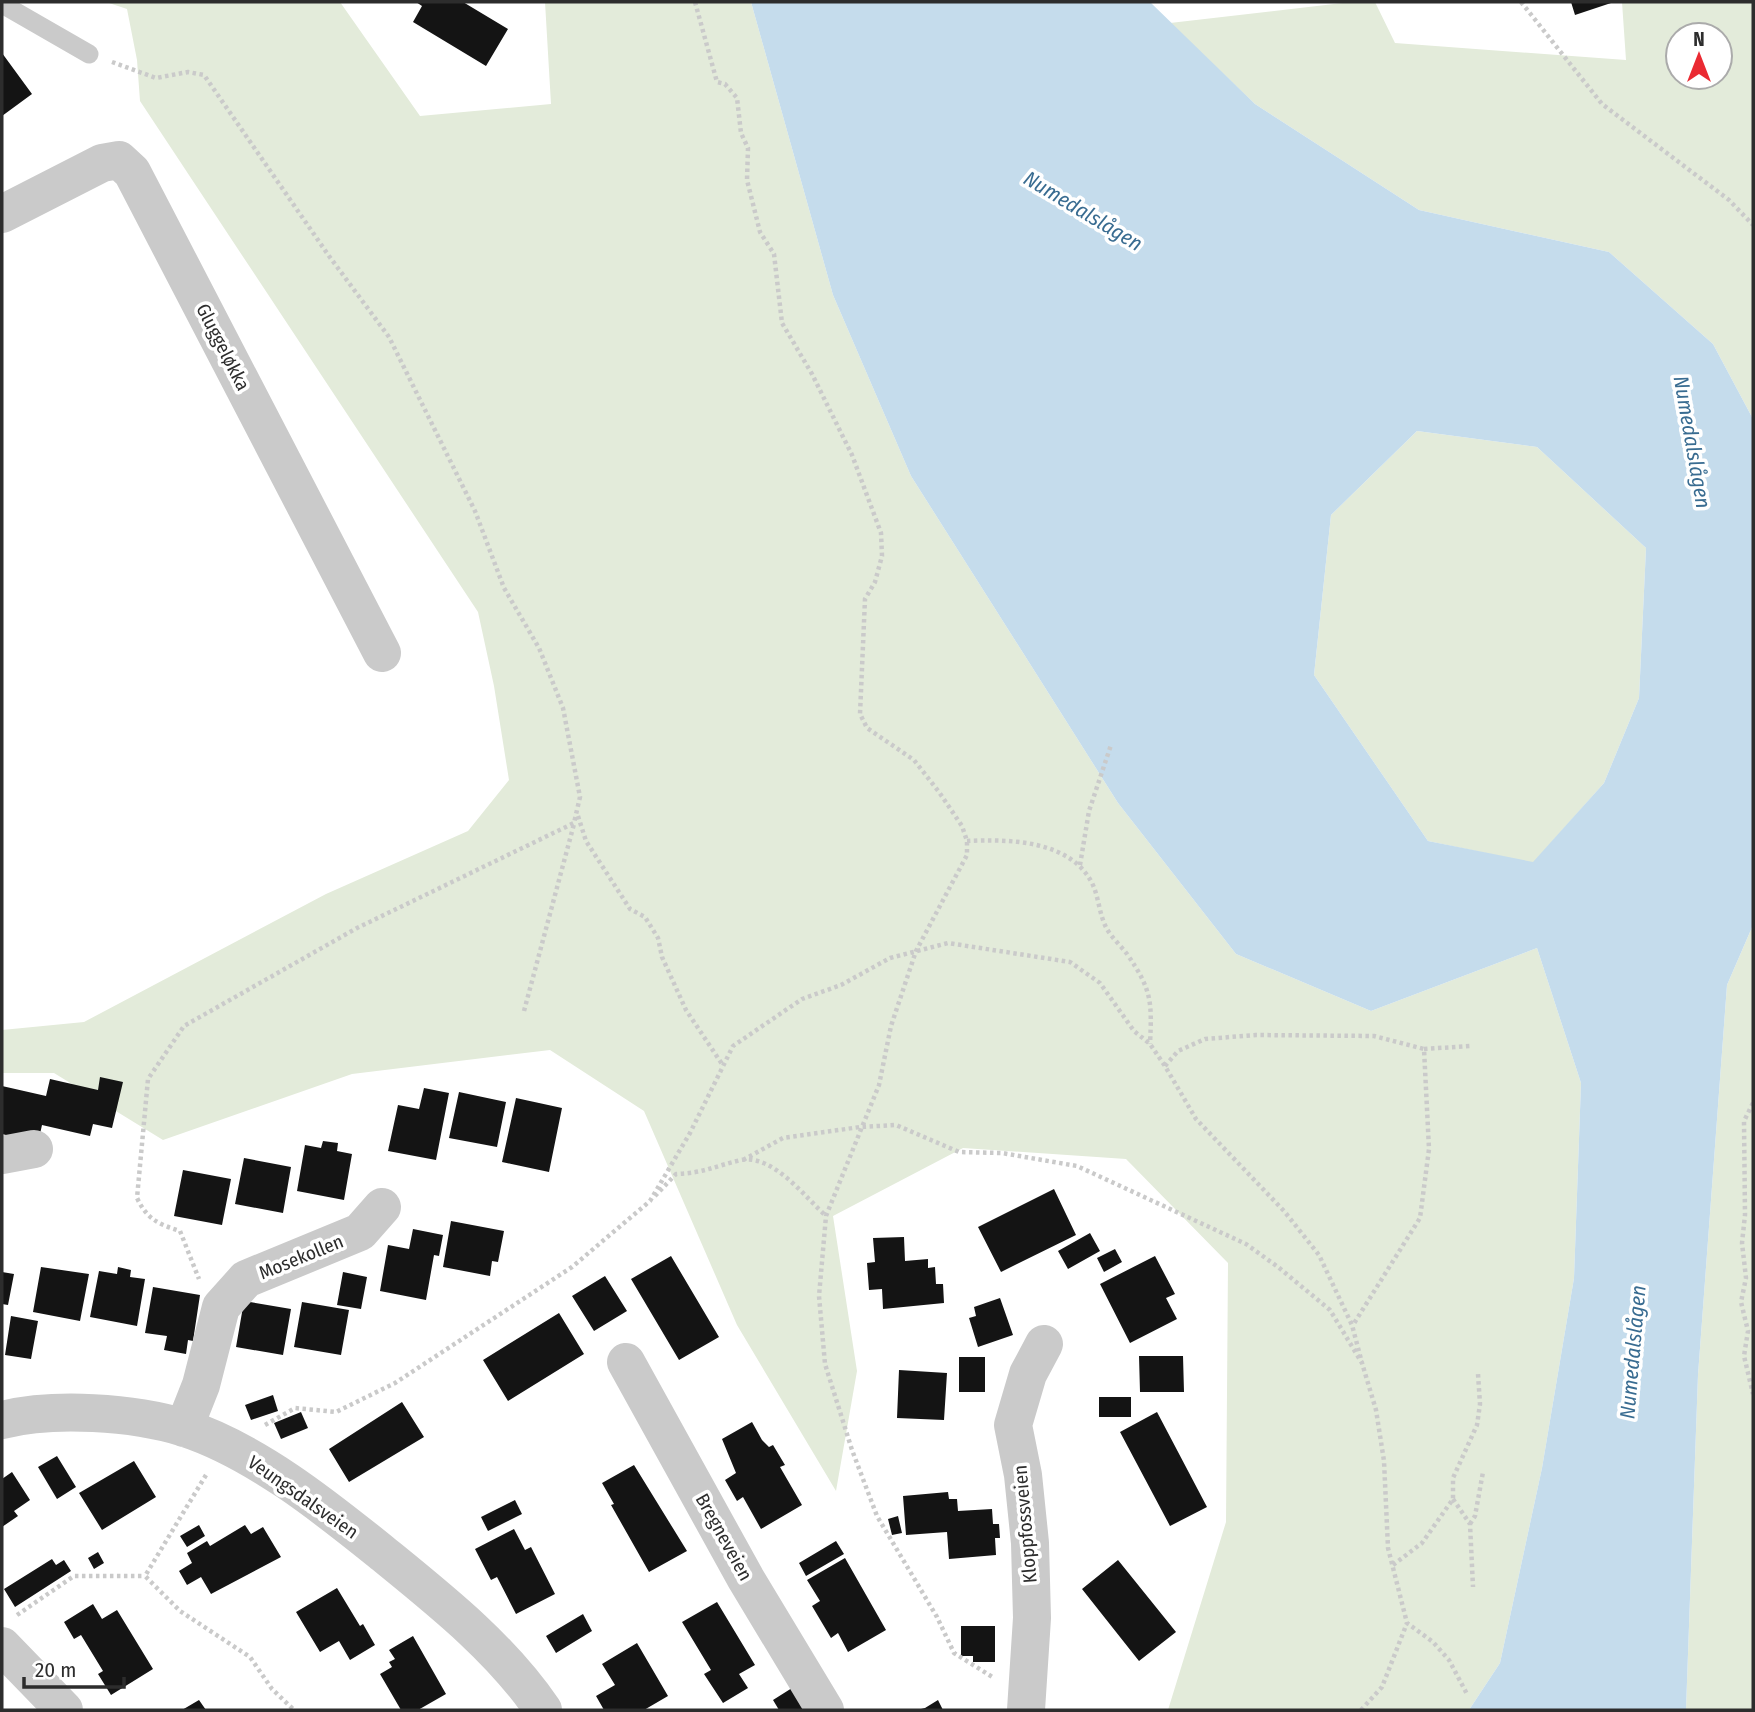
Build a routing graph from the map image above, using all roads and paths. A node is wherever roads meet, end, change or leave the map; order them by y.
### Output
1 (695, 2) edge
2 (1521, 2) edge
3 (2, 4) edge
4 (89, 54) dead end
5 (2, 214) edge
6 (1753, 225) edge
7 (382, 653) dead end
8 (1111, 746) dead end
9 (578, 814) dead end
10 (574, 824) dead end
11 (967, 841) junction
12 (1080, 865) junction
13 (916, 951) junction
14 (524, 1011) dead end
15 (1150, 1044) junction
16 (1470, 1046) dead end
17 (1423, 1049) junction
18 (723, 1065) junction
19 (1165, 1066) junction
20 (1753, 1103) edge
21 (860, 1127) junction
22 (743, 1160) junction
23 (650, 1201) junction
24 (382, 1207) dead end
25 (826, 1216) junction
26 (1352, 1325) junction
27 (1045, 1344) dead end
28 (626, 1362) dead end
29 (1362, 1363) junction
30 (1478, 1374) dead end
31 (1753, 1394) edge
32 (2, 1420) edge
33 (184, 1428) junction
34 (227, 1446) junction
35 (1483, 1472) dead end
36 (1453, 1499) junction
37 (1469, 1524) junction
38 (1393, 1565) junction
39 (145, 1576) junction
40 (1473, 1587) dead end
41 (1407, 1623) junction
42 (8, 1631) edge
43 (1467, 1694) dead end
44 (1026, 1705) edge
45 (64, 1710) edge
46 (294, 1710) edge
47 (544, 1710) edge
48 (825, 1710) edge
49 (1364, 1710) edge

1 - 11 path
2 - 6 path
3 - 4 lane
5 - 7 street, Gluggeløkka
8 - 12 path
9 - 18 path
10 - 14 path
11 - 12 path
11 - 13 path
12 - 15 path
13 - 15 path
13 - 18 path
13 - 21 path
15 - 19 path
16 - 17 path
17 - 19 path
17 - 26 path
18 - 23 path
19 - 26 path
20 - 31 path
21 - 22 path
21 - 25 path
21 - 29 path
22 - 23 path
22 - 25 path
23 - 34 path
24 - 33 street, Mosekollen
25 - 44 path
26 - 29 path
27 - 44 street, Kloppfossveien
28 - 48 street, Bregneveien
29 - 38 path
30 - 36 path
32 - 33 street, Veungsdalsveien
33 - 34 street, Veungsdalsveien
34 - 39 path
34 - 47 street, Veungsdalsveien
35 - 37 path
36 - 37 path
36 - 38 path
37 - 40 path
38 - 41 path
39 - 42 path
39 - 46 path
41 - 43 path
41 - 49 path
42 - 45 street

